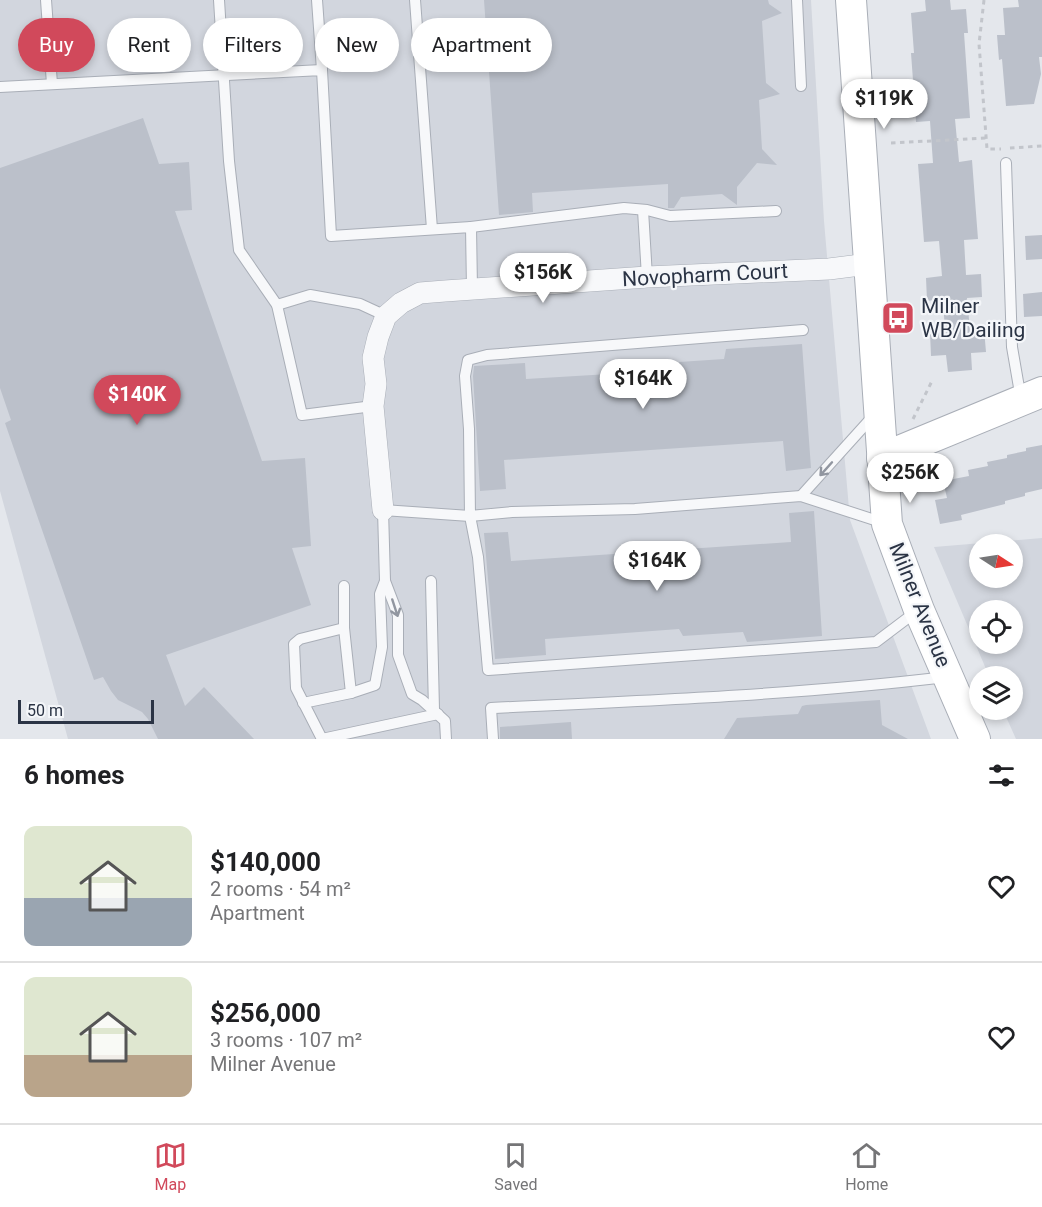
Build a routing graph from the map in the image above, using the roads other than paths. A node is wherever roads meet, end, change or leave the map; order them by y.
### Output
1 (46, 0) edge
2 (219, 0) edge
3 (317, 0) edge
4 (415, 0) edge
5 (797, 0) edge
6 (851, 0) edge
7 (318, 18) edge
8 (315, 69) edge
9 (322, 72) edge
10 (224, 75) junction
11 (52, 84) junction
12 (801, 86) dead end
13 (0, 87) edge
14 (1006, 163) dead end
15 (644, 210) junction
16 (776, 211) dead end
17 (471, 227) junction
18 (432, 229) junction
19 (868, 264) junction
20 (647, 277) junction
21 (472, 289) junction
22 (277, 305) junction
23 (386, 316) junction
24 (803, 330) dead end
25 (1032, 397) edge
26 (373, 406) junction
27 (878, 410) junction
28 (882, 458) junction
29 (801, 496) junction
30 (383, 510) junction
31 (470, 516) junction
32 (887, 524) junction
33 (385, 581) junction
34 (431, 581) dead end
35 (344, 586) dead end
36 (919, 610) junction
37 (344, 628) junction
38 (949, 677) junction
39 (351, 693) junction
40 (303, 703) junction
41 (436, 712) junction
42 (322, 739) edge
43 (446, 739) edge
44 (493, 739) edge
45 (975, 739) edge

1 - 11 lane
2 - 10 lane
3 - 7 lane
4 - 18 lane
5 - 12 lane
6 - 19 main road, Milner Avenue
8 - 10 lane
9 - 18 lane
10 - 11 lane
10 - 22 lane
11 - 13 lane
14 - 25 lane
15 - 16 lane
15 - 17 lane
15 - 20 lane
17 - 18 lane
17 - 21 lane
19 - 20 street, Novopharm Court
19 - 27 main road, Milner Avenue
20 - 21 street, Novopharm Court
21 - 23 street, Novopharm Court
22 - 23 lane
22 - 26 lane
23 - 26 street
24 - 31 lane
25 - 28 main road
26 - 30 street
27 - 28 main road, Milner Avenue
27 -> 29 lane
28 - 32 main road, Milner Avenue
29 - 31 lane
29 - 32 lane
30 - 31 lane
30 - 33 lane
31 - 36 lane
32 - 36 main road, Milner Avenue
33 - 39 lane
33 -> 41 lane
34 - 41 lane
35 - 37 lane
36 - 38 main road, Milner Avenue
37 - 39 lane
37 - 40 lane
38 - 44 lane
38 - 45 main road, Milner Avenue
39 - 40 lane
40 - 42 lane
41 - 42 lane
41 - 43 lane

